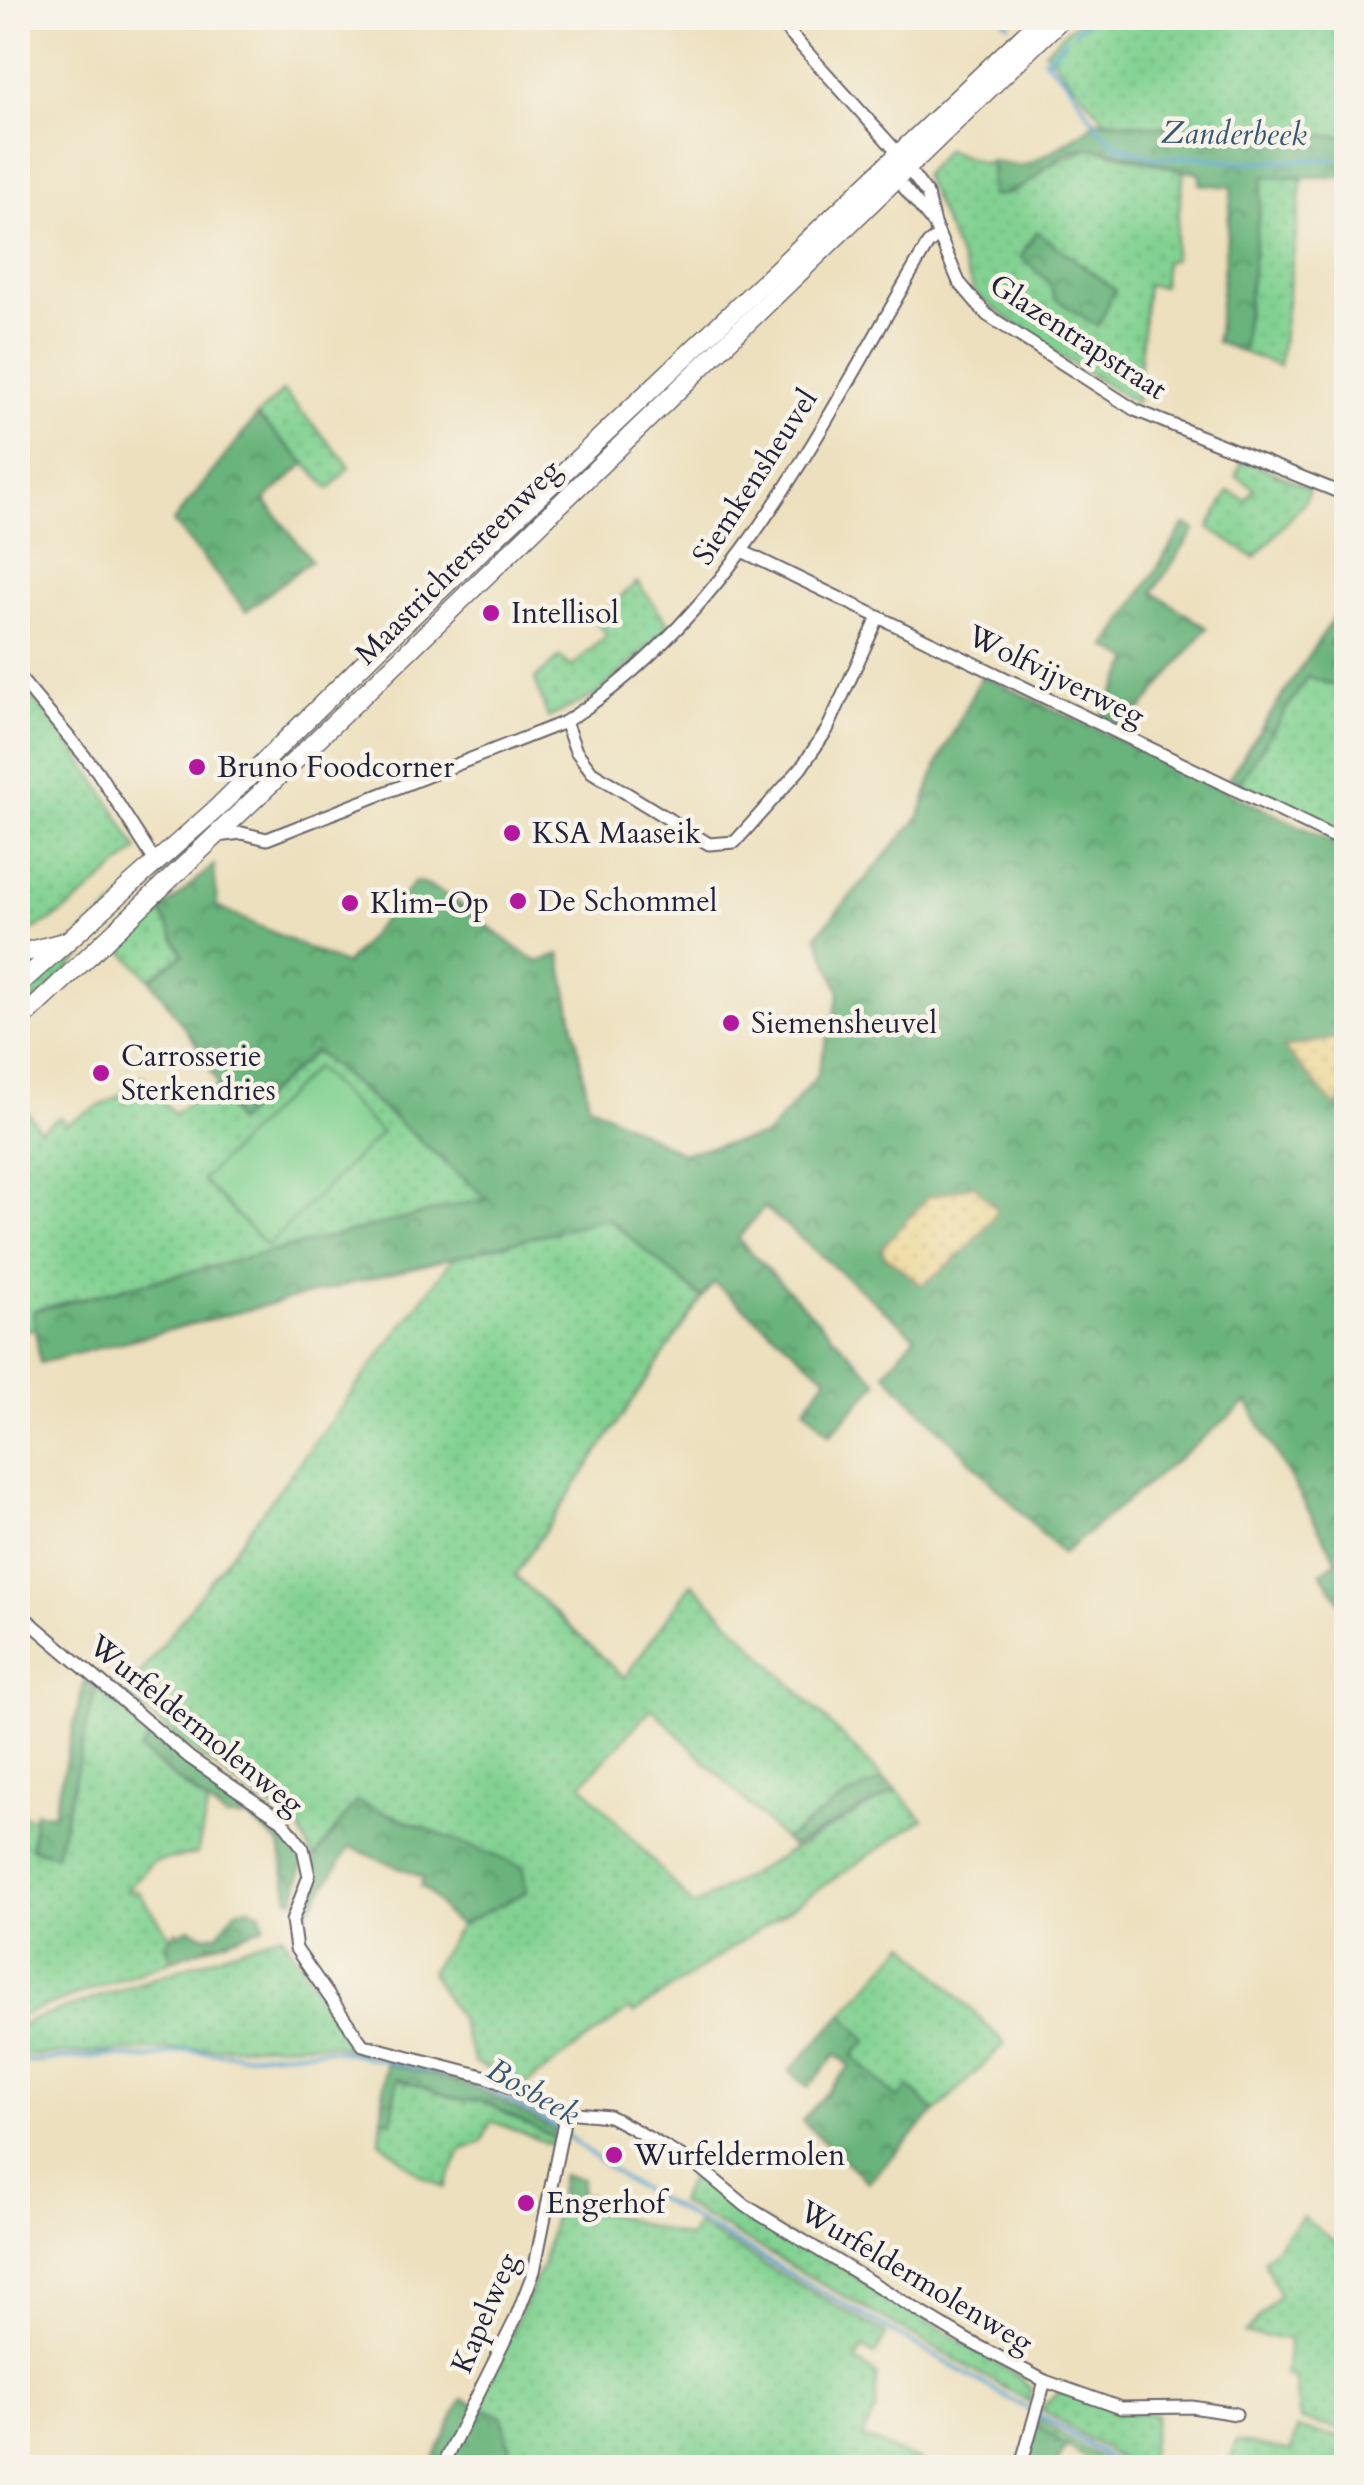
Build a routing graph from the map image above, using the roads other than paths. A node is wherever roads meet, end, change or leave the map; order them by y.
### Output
1 (776, 18) edge
2 (1042, 18) edge
3 (1062, 18) edge
4 (932, 133) junction
5 (901, 166) junction
6 (937, 229) junction
7 (1346, 495) edge
8 (744, 552) junction
9 (878, 618) junction
10 (384, 643) junction
11 (392, 666) junction
12 (18, 676) edge
13 (566, 722) junction
14 (240, 813) junction
15 (242, 833) junction
16 (216, 836) junction
17 (1346, 844) edge
18 (156, 863) junction
19 (64, 942) junction
20 (18, 954) edge
21 (18, 984) edge
22 (18, 1023) edge
23 (18, 1612) edge
24 (566, 2112) junction
25 (1046, 2382) junction
26 (1236, 2414) dead end
27 (441, 2468) edge
28 (1020, 2468) edge

1 - 5 street, Glazentrapstraat
2 - 4 main road
3 - 4 main road
4 - 5 main road, Maastrichtersteenweg
5 - 6 street, Glazentrapstraat
5 - 10 main road, Maastrichtersteenweg
5 - 11 main road, Maastrichtersteenweg
6 - 7 street, Glazentrapstraat
6 - 8 street, Siemkensheuvel
8 - 9 street, Wolfvijverweg
8 - 13 street, Siemkensheuvel
9 - 13 street
9 - 17 street, Wolfvijverweg
10 - 11 main road
10 - 18 main road, Maastrichtersteenweg
11 - 14 main road, Maastrichtersteenweg
12 - 18 street
13 - 15 street, Siemkensheuvel
14 - 15 street
14 - 16 main road, Maastrichtersteenweg
15 - 16 street, Siemkensheuvel
16 - 22 main road, Maastrichtersteenweg
18 - 19 main road, Maastrichtersteenweg
19 - 20 main road
19 - 21 main road, Maastrichtersteenweg
23 - 24 street, Wurfeldermolenweg
24 - 25 street, Wurfeldermolenweg
24 - 27 street, Kapelweg
25 - 26 street, Wurfeldermolenweg
25 - 28 street

